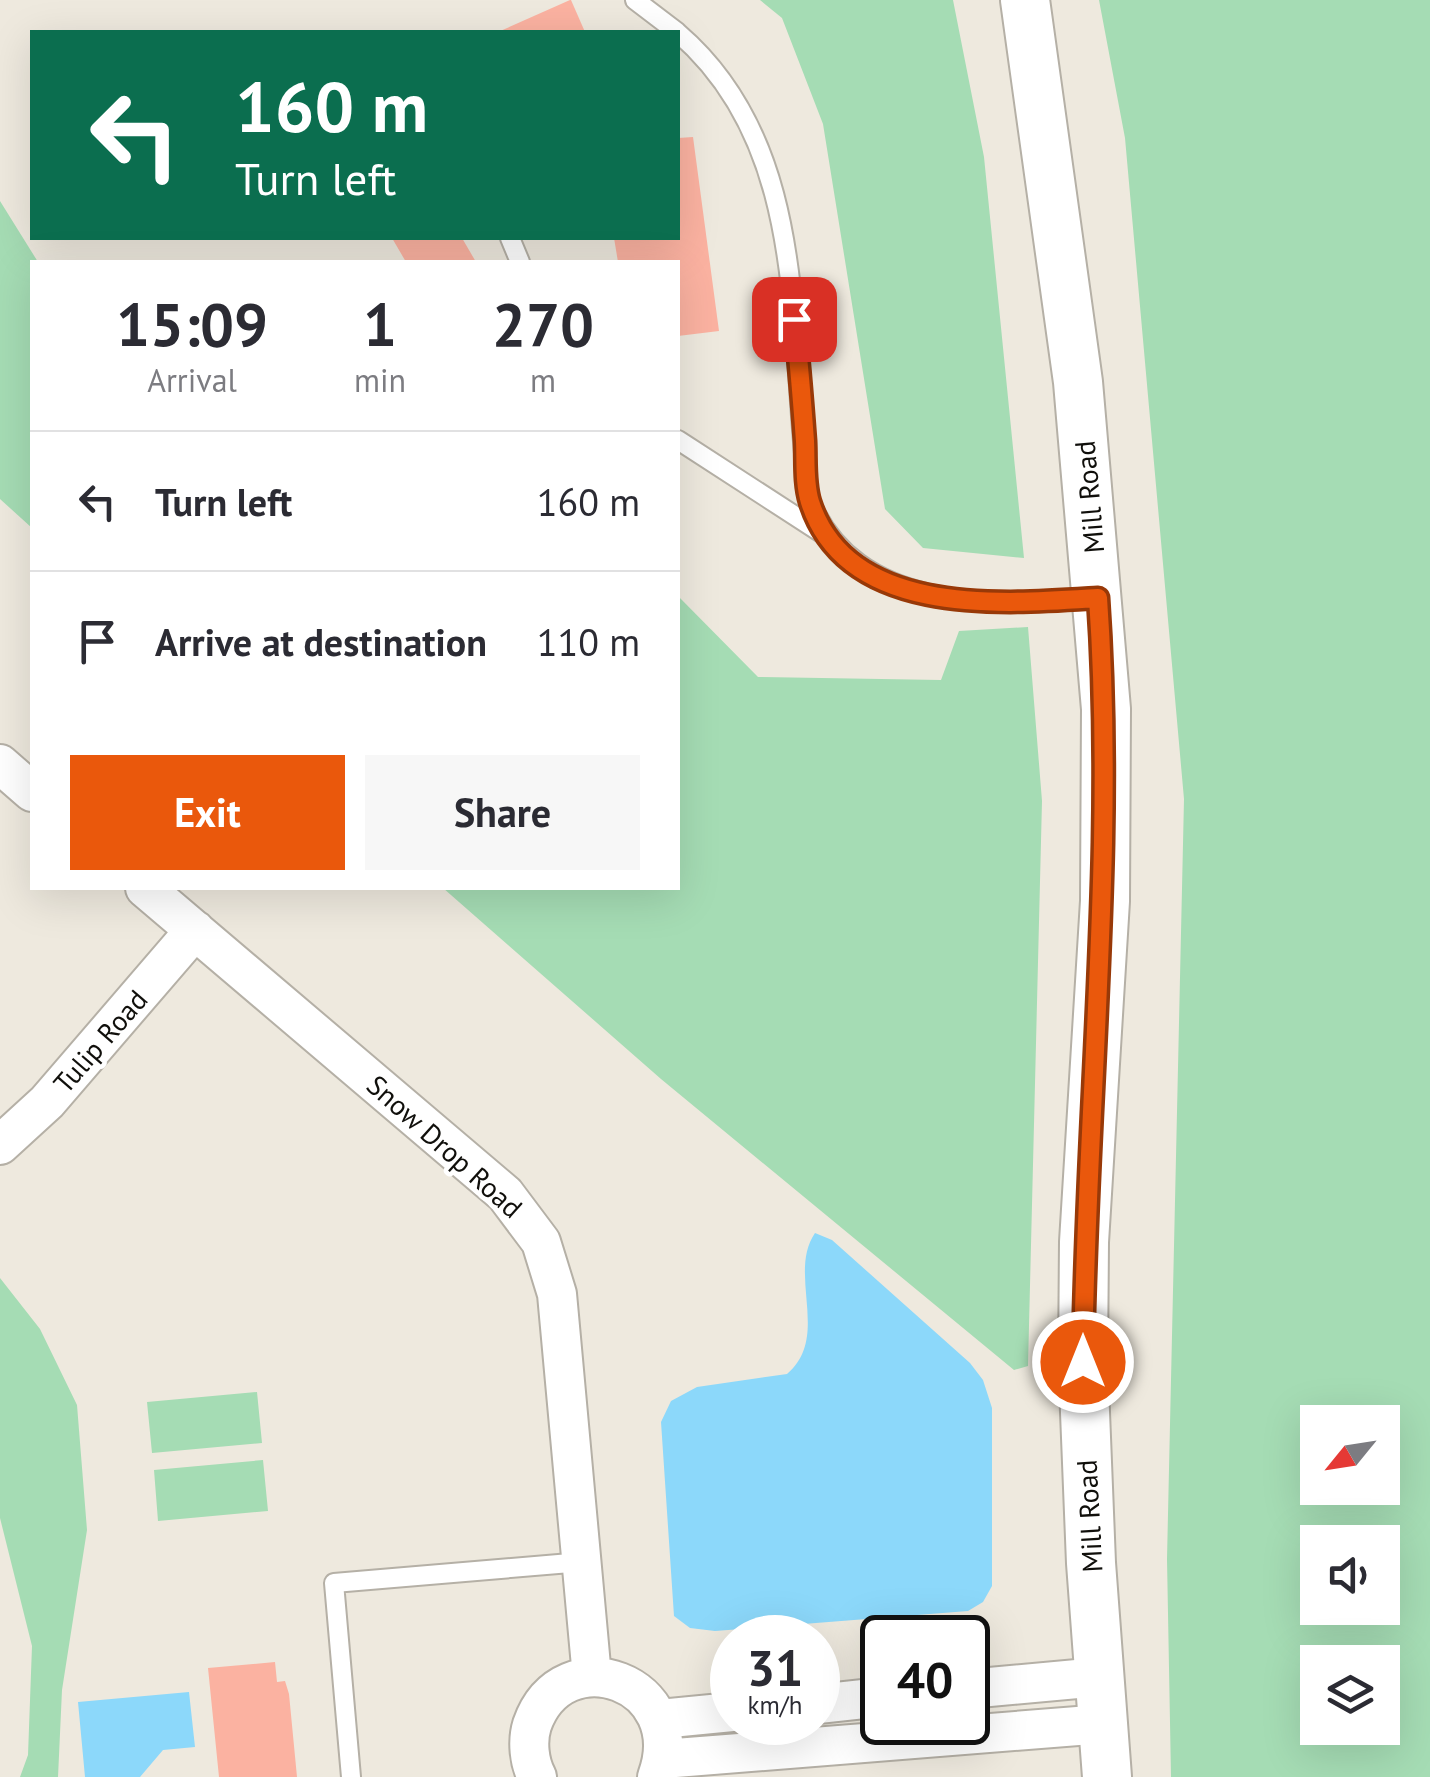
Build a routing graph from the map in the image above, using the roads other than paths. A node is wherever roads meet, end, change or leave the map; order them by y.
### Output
1 (636, 0) edge
2 (1025, 0) edge
3 (673, 30) edge
4 (680, 36) edge
5 (680, 441) edge
6 (832, 540) junction
7 (1098, 598) junction
8 (0, 764) edge
9 (30, 790) edge
10 (147, 890) edge
11 (195, 930) junction
12 (0, 1145) edge
13 (582, 1562) junction
14 (592, 1677) junction
15 (1099, 1677) junction
16 (990, 1687) edge
17 (710, 1714) edge
18 (660, 1718) junction
19 (1103, 1724) junction
20 (660, 1768) edge
21 (351, 1777) edge
22 (538, 1777) edge
23 (1108, 1777) edge

1 - 3 lane
2 - 7 street, Mill Road
4 - 6 lane
5 - 6 lane
6 - 7 lane
7 - 15 street, Mill Road
8 - 9 street
10 - 11 street, Snow Drop Road
11 - 12 street, Tulip Road
11 - 13 street, Snow Drop Road
13 - 14 street, Snow Drop Road
13 - 21 lane
14 - 18 street
14 - 22 street
15 - 16 street
15 - 19 street, Mill Road
17 - 18 street
18 - 20 street
19 - 20 street
19 - 23 street, Mill Road

